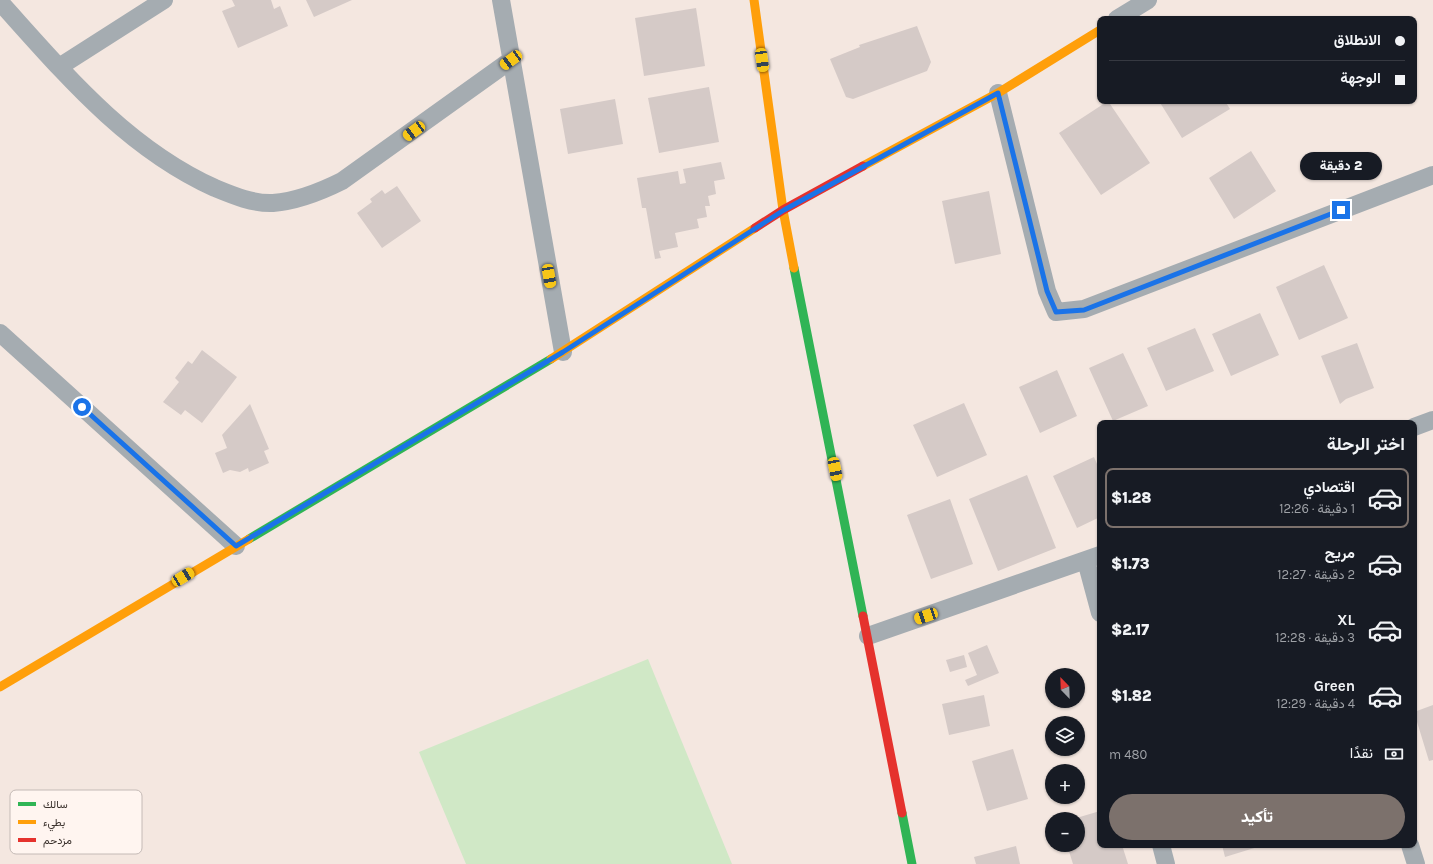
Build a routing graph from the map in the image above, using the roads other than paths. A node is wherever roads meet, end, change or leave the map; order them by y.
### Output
1 (164, 0) edge
2 (501, 0) edge
3 (754, 0) edge
4 (1148, 0) edge
5 (0, 2) edge
6 (1122, 16) edge
7 (1097, 32) edge
8 (511, 60) junction
9 (59, 67) junction
10 (998, 93) junction
11 (1433, 175) edge
12 (784, 210) junction
13 (0, 333) edge
14 (563, 352) junction
15 (1433, 420) edge
16 (1417, 426) edge
17 (236, 546) junction
18 (1093, 558) edge
19 (1097, 589) edge
20 (868, 636) junction
21 (0, 687) edge
22 (1162, 848) edge
23 (1411, 848) edge
24 (912, 864) edge
25 (1166, 864) edge
26 (1416, 864) edge

1 - 9 street
2 - 8 street
3 - 12 street
4 - 6 street
5 - 9 street
7 - 10 street
8 - 9 street
8 - 14 street
10 - 11 street
10 - 12 street
12 - 14 street
12 - 20 street
13 - 17 street
14 - 17 street
15 - 16 street
17 - 21 street
18 - 19 street
18 - 20 street
20 - 24 street
22 - 25 street
23 - 26 street

